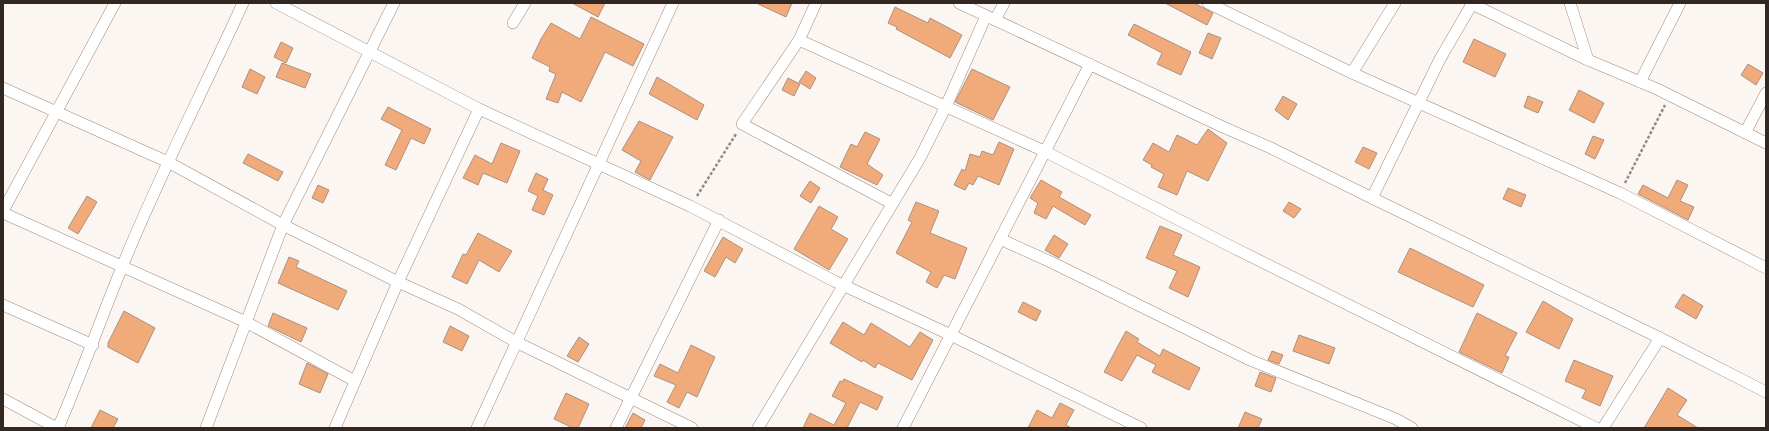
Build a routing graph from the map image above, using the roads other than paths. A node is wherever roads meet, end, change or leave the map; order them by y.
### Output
1 (115, 3) edge
2 (243, 3) edge
3 (276, 3) edge
4 (394, 3) edge
5 (525, 3) edge
6 (673, 3) edge
7 (816, 3) edge
8 (959, 3) edge
9 (1004, 3) edge
10 (1208, 3) edge
11 (1395, 3) edge
12 (1570, 3) edge
13 (1680, 3) edge
14 (1471, 4) edge
15 (991, 18) junction
16 (513, 23) dead end
17 (799, 40) junction
18 (370, 51) junction
19 (1588, 60) junction
20 (1090, 64) junction
21 (1352, 73) junction
22 (1640, 82) junction
23 (3, 88) edge
24 (1766, 93) edge
25 (1418, 102) junction
26 (946, 106) junction
27 (479, 109) junction
28 (56, 111) junction
29 (1745, 133) junction
30 (1766, 143) edge
31 (1044, 151) junction
32 (168, 162) junction
33 (599, 163) junction
34 (1372, 198) junction
35 (891, 203) junction
36 (3, 212) edge
37 (719, 220) junction
38 (283, 225) junction
39 (1000, 239) junction
40 (122, 267) junction
41 (1766, 268) edge
42 (398, 282) junction
43 (844, 286) junction
44 (3, 305) edge
45 (246, 322) junction
46 (951, 335) junction
47 (1660, 338) junction
48 (516, 342) junction
49 (93, 344) junction
50 (355, 381) junction
51 (1766, 392) edge
52 (631, 397) junction
53 (3, 399) edge
54 (57, 428) edge
55 (207, 428) edge
56 (334, 428) edge
57 (477, 428) edge
58 (616, 428) edge
59 (692, 428) edge
60 (758, 428) edge
61 (903, 428) edge
62 (1141, 428) edge
63 (1412, 428) edge
64 (1596, 428) edge
65 (1603, 428) edge

1 - 28 street
2 - 32 street
3 - 18 street
4 - 18 street
5 - 16 street
6 - 33 street
7 - 17 street
8 - 15 street
9 - 15 street
10 - 21 street
11 - 21 street
12 - 19 street
13 - 22 street
14 - 19 street
14 - 25 street
15 - 20 street
15 - 26 street
17 - 26 street
17 - 35 street
18 - 27 street
18 - 38 street
19 - 22 street
20 - 31 street
20 - 34 street
21 - 25 street
22 - 29 street
23 - 28 street
24 - 29 street
25 - 34 street
25 - 41 street
26 - 31 street
26 - 35 street
27 - 33 street
27 - 42 street
28 - 32 street
28 - 36 street
29 - 30 street
31 - 39 street
31 - 64 street
32 - 38 street
32 - 40 street
33 - 37 street
33 - 48 street
34 - 47 street
35 - 43 street
36 - 40 street
37 - 43 street
37 - 52 street
38 - 42 street
38 - 45 street
39 - 46 street
39 - 63 street
40 - 45 street
40 - 49 street
42 - 48 street
42 - 50 street
43 - 46 street
43 - 60 street
44 - 49 street
45 - 50 street
45 - 55 street
46 - 61 street
46 - 62 street
47 - 51 street
47 - 65 street
48 - 52 street
48 - 57 street
49 - 54 street
50 - 56 street
52 - 58 street
52 - 59 street
53 - 54 street

